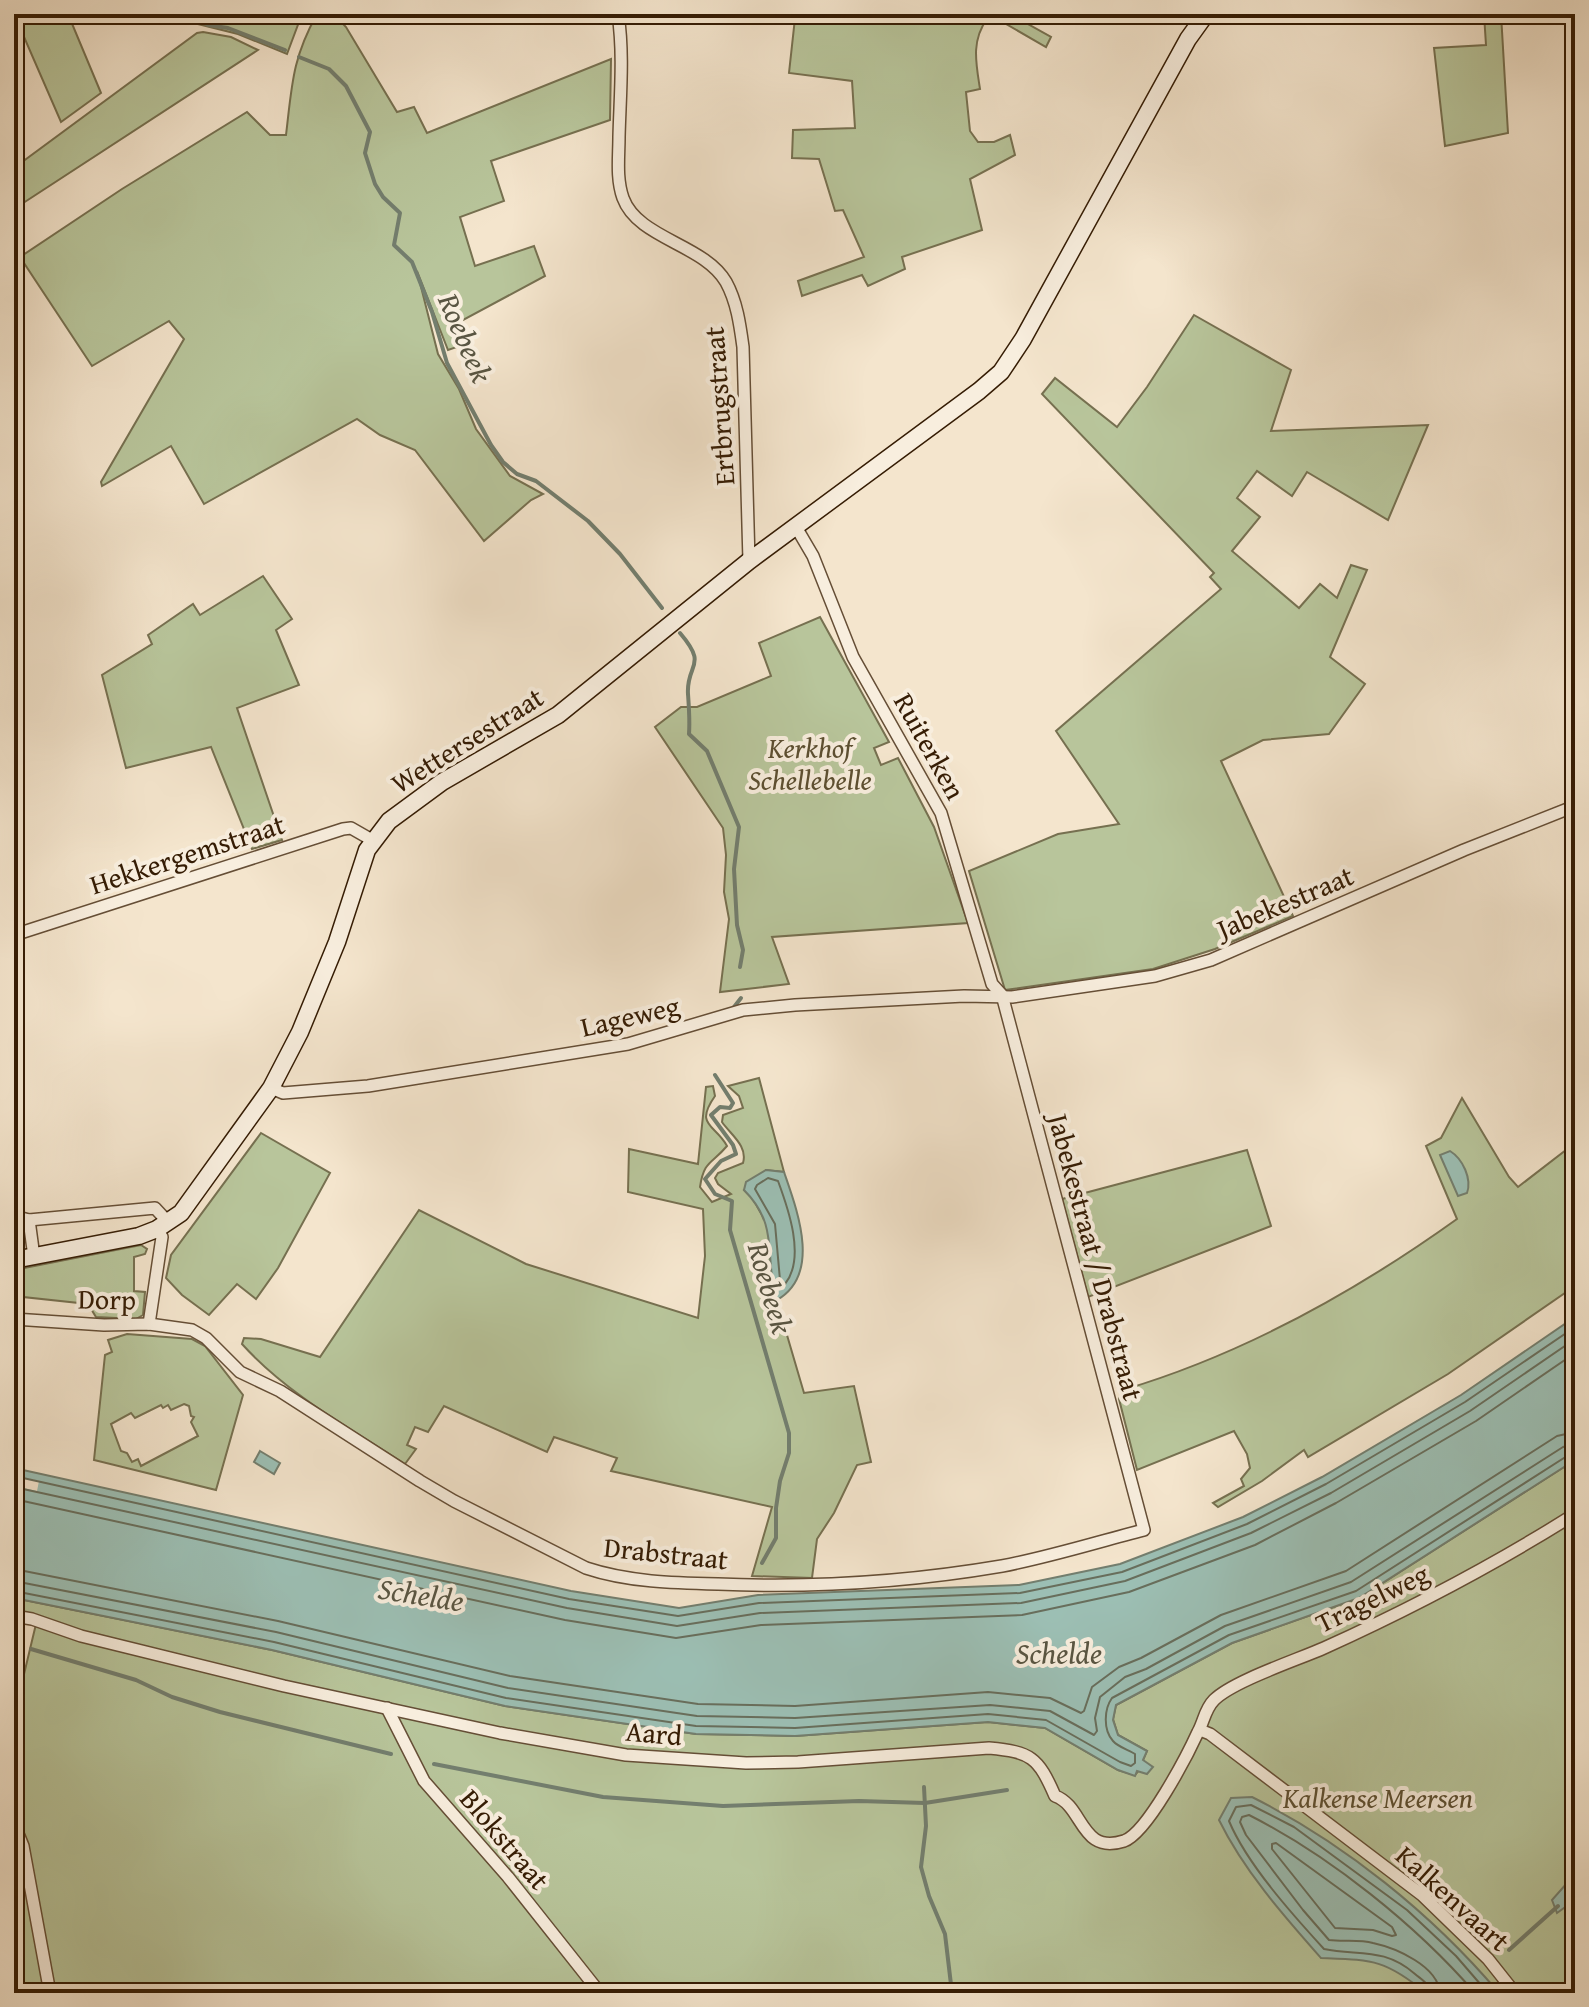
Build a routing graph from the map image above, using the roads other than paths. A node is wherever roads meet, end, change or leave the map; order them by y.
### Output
1 (618, 14) edge
2 (1206, 14) edge
3 (796, 527) junction
4 (749, 561) junction
5 (1575, 806) edge
6 (372, 840) junction
7 (14, 935) edge
8 (1002, 995) junction
9 (271, 1088) junction
10 (14, 1216) edge
11 (29, 1220) junction
12 (163, 1225) junction
13 (34, 1257) junction
14 (14, 1260) edge
15 (14, 1319) edge
16 (149, 1324) junction
17 (1575, 1514) edge
18 (1144, 1530) joint
19 (14, 1616) edge
20 (387, 1708) junction
21 (1200, 1730) junction
22 (14, 1824) edge
23 (50, 1993) edge
24 (600, 1993) edge
25 (1515, 1993) edge

1 - 4 street, Ertbrugstraat
2 - 3 main road, Wettersestraat
3 - 4 main road, Wettersestraat
3 - 8 street, Ruiterken
4 - 6 main road, Wettersestraat
5 - 8 street, Jabekestraat
6 - 7 street, Hekkergemstraat
6 - 9 main road, Wettersestraat
8 - 9 street, Lageweg
8 - 18 street, Jabekestraat / Drabstraat
9 - 12 main road, Wettersestraat
10 - 11 street
11 - 12 street
11 - 13 street
12 - 13 main road
12 - 16 street, Dorp
13 - 14 main road
15 - 16 street, Dorp
16 - 18 street, Drabstraat
17 - 21 street, Tragelweg
19 - 20 street, Aard
20 - 21 street, Aard
20 - 24 street, Blokstraat
21 - 25 street, Kalkenvaart
22 - 23 street

